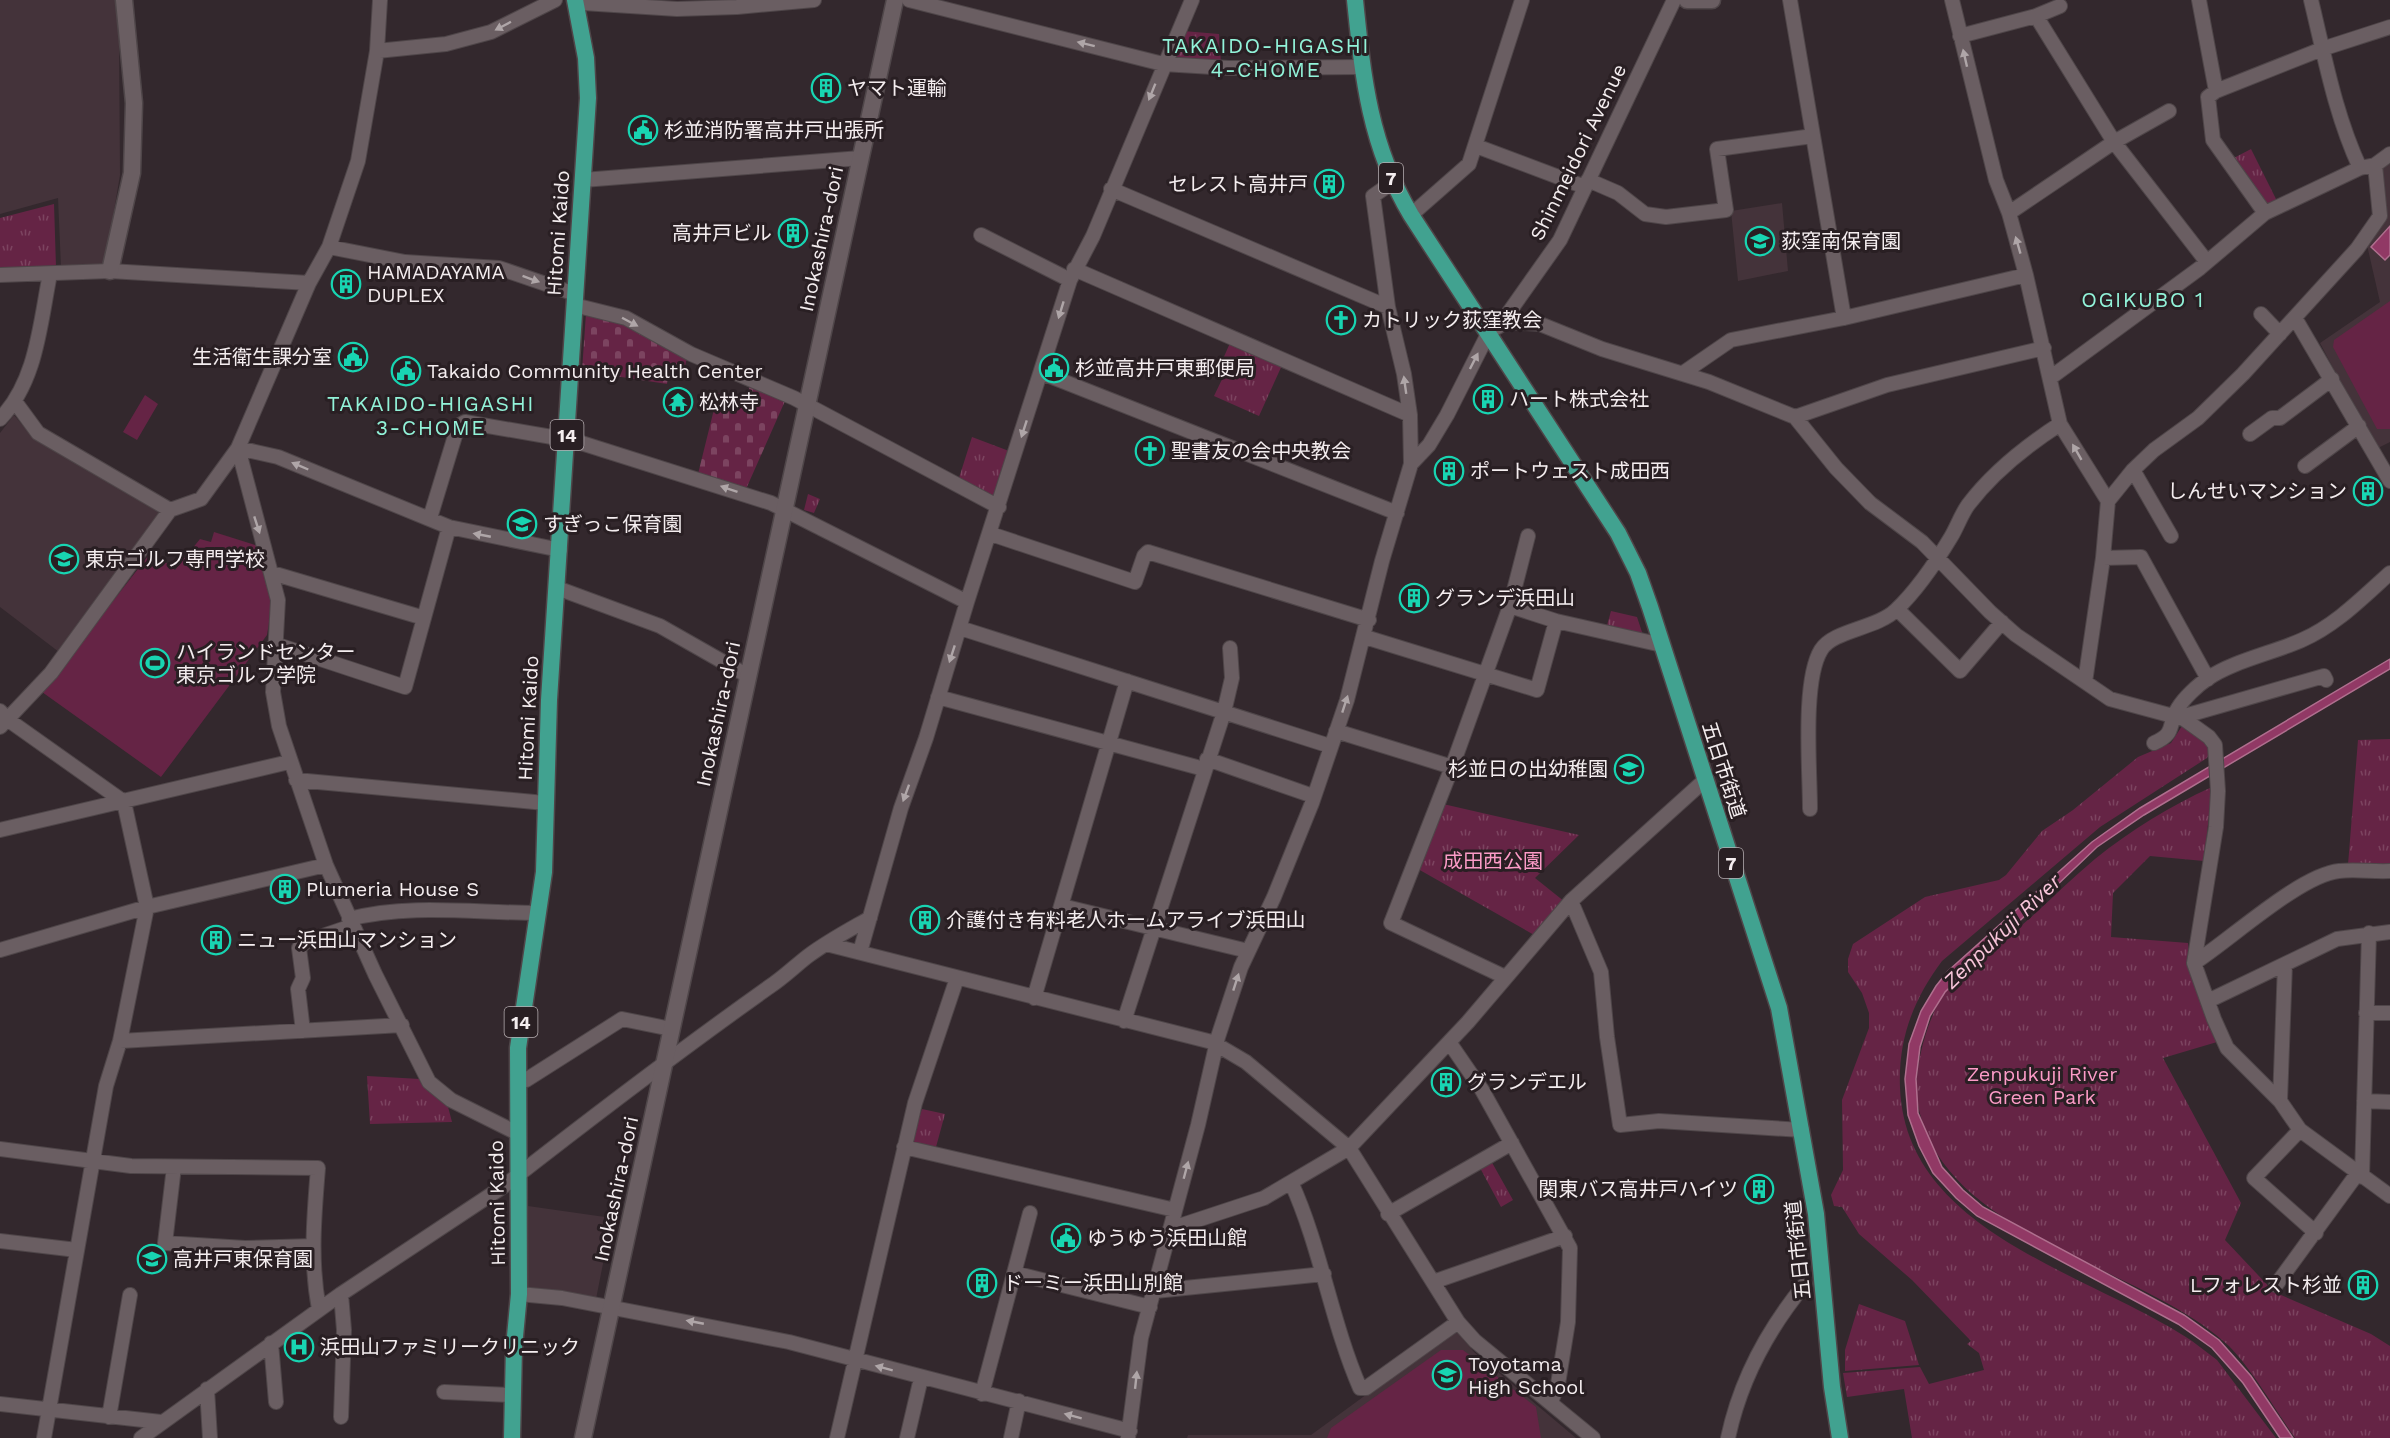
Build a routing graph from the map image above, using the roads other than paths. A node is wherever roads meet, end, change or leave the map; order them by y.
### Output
1 (124, 0) edge
2 (380, 0) edge
3 (555, 0) edge
4 (813, 0) edge
5 (895, 0) edge
6 (909, 0) edge
7 (1192, 0) edge
8 (1355, 0) edge
9 (1522, 0) edge
10 (1674, 0) edge
11 (1687, 0) edge
12 (1712, 0) edge
13 (1790, 0) edge
14 (1952, 0) edge
15 (2199, 0) edge
16 (2311, 0) edge
17 (575, 2) edge
18 (2060, 6) dead end
19 (2036, 16) junction
20 (2390, 27) edge
21 (1960, 36) junction
22 (2322, 49) junction
23 (377, 51) junction
24 (1163, 64) junction
25 (1362, 67) junction
26 (2216, 91) junction
27 (2169, 111) dead end
28 (1813, 136) junction
29 (2114, 142) junction
30 (1476, 146) junction
31 (2390, 154) edge
32 (861, 158) junction
33 (2374, 165) junction
34 (2360, 168) junction
35 (583, 180) junction
36 (1393, 182) junction
37 (1587, 183) junction
38 (1111, 189) junction
39 (2009, 213) junction
40 (2265, 213) junction
41 (1412, 215) junction
42 (981, 235) dead end
43 (328, 247) junction
44 (2206, 262) junction
45 (111, 271) junction
46 (50, 274) junction
47 (1072, 275) junction
48 (2026, 275) junction
49 (0, 276) edge
50 (309, 284) junction
51 (575, 300) junction
52 (1388, 307) junction
53 (2262, 314) dead end
54 (1844, 318) junction
55 (2295, 318) junction
56 (1489, 332) junction
57 (2280, 334) junction
58 (2044, 348) junction
59 (1042, 373) junction
60 (1683, 373) junction
61 (2049, 378) junction
62 (2332, 379) junction
63 (16, 403) junction
64 (806, 405) junction
65 (1410, 415) junction
66 (1795, 417) junction
67 (0, 419) edge
68 (2061, 424) junction
69 (2358, 426) junction
70 (2250, 434) dead end
71 (566, 440) junction
72 (238, 448) junction
73 (1411, 464) junction
74 (2305, 466) dead end
75 (2133, 470) junction
76 (2390, 481) edge
77 (2108, 501) junction
78 (999, 507) junction
79 (170, 510) junction
80 (784, 510) junction
81 (1397, 513) junction
82 (430, 518) junction
83 (449, 527) junction
84 (991, 534) junction
85 (1528, 536) dead end
86 (2171, 536) dead end
87 (560, 550) junction
88 (1938, 557) junction
89 (2103, 558) junction
90 (272, 573) junction
91 (2390, 573) edge
92 (557, 588) junction
93 (967, 602) junction
94 (1510, 606) junction
95 (1897, 609) junction
96 (424, 618) junction
97 (1369, 620) junction
98 (1557, 621) junction
99 (2002, 622) junction
100 (960, 628) junction
101 (1365, 637) junction
102 (275, 644) junction
103 (1662, 645) junction
104 (1230, 648) dead end
105 (1486, 673) junction
106 (748, 676) junction
107 (2208, 679) junction
108 (2326, 680) dead end
109 (1127, 681) junction
110 (2085, 682) junction
111 (938, 697) junction
112 (1224, 711) junction
113 (2179, 718) junction
114 (2, 719) edge
115 (1336, 731) junction
116 (1109, 742) junction
117 (2154, 743) dead end
118 (1330, 746) junction
119 (289, 762) junction
120 (1206, 764) junction
121 (1452, 767) junction
122 (296, 780) junction
123 (1705, 780) junction
124 (1313, 796) junction
125 (124, 802) junction
126 (545, 803) junction
127 (1810, 809) dead end
128 (0, 830) edge
129 (326, 865) junction
130 (2390, 871) edge
131 (1571, 901) junction
132 (1062, 906) junction
133 (147, 908) junction
134 (538, 913) junction
135 (870, 918) junction
136 (351, 922) junction
137 (1154, 927) junction
138 (2390, 932) edge
139 (2368, 933) junction
140 (825, 944) junction
141 (0, 950) edge
142 (1248, 951) junction
143 (860, 952) junction
144 (2194, 963) junction
145 (2285, 964) junction
146 (1505, 977) junction
147 (957, 978) junction
148 (1034, 998) junction
149 (2208, 1001) junction
150 (2366, 1013) junction
151 (2390, 1014) edge
152 (1124, 1021) junction
153 (402, 1025) junction
154 (671, 1029) junction
155 (303, 1031) junction
156 (120, 1041) junction
157 (1449, 1042) junction
158 (1217, 1044) junction
159 (665, 1061) junction
160 (526, 1080) dead end
161 (2280, 1101) junction
162 (2364, 1101) junction
163 (2390, 1102) edge
164 (1802, 1130) junction
165 (2300, 1130) junction
166 (517, 1133) junction
167 (1512, 1143) junction
168 (904, 1147) junction
169 (1349, 1148) junction
170 (0, 1149) edge
171 (94, 1162) junction
172 (174, 1167) junction
173 (517, 1174) junction
174 (2359, 1175) junction
175 (1291, 1182) junction
176 (2390, 1196) edge
177 (1175, 1210) junction
178 (1030, 1213) dead end
179 (1388, 1214) junction
180 (1170, 1229) junction
181 (2316, 1233) junction
182 (1565, 1236) junction
183 (0, 1241) edge
184 (312, 1246) junction
185 (77, 1250) junction
186 (1014, 1273) junction
187 (1324, 1274) junction
188 (1433, 1282) junction
189 (1805, 1284) dead end
190 (2276, 1285) dead end
191 (1155, 1291) junction
192 (341, 1294) junction
193 (519, 1294) junction
194 (130, 1295) dead end
195 (1150, 1307) junction
196 (319, 1309) junction
197 (611, 1309) junction
198 (1458, 1322) junction
199 (271, 1343) junction
200 (854, 1360) junction
201 (921, 1378) junction
202 (207, 1389) junction
203 (444, 1392) dead end
204 (982, 1394) junction
205 (512, 1395) junction
206 (1019, 1401) junction
207 (276, 1402) dead end
208 (1551, 1402) junction
209 (0, 1404) edge
210 (49, 1410) junction
211 (109, 1417) junction
212 (341, 1417) dead end
213 (161, 1422) junction
214 (1129, 1434) edge
215 (44, 1438) edge
216 (141, 1438) edge
217 (210, 1438) edge
218 (512, 1438) edge
219 (583, 1438) edge
220 (837, 1438) edge
221 (907, 1438) edge
222 (1011, 1438) edge
223 (1593, 1438) edge
224 (1728, 1438) edge
225 (1840, 1438) edge

1 - 45 main road
2 - 23 street
3 -> 23 street
4 - 17 street
5 - 32 main road, Inokashira-dori
24 -> 6 street
7 - 24 street
8 - 25 main road, 7
9 - 30 street
10 - 37 street, Shinmeidori Avenue
11 - 12 main road
13 - 28 street
14 - 21 street
15 - 26 street
16 - 22 street
17 - 35 main road, Hitomi Kaido / 14
18 - 19 street
19 - 21 street
19 - 29 street
20 - 22 street
39 -> 21 street
22 - 26 street
22 - 34 street
23 - 43 street
24 - 25 street
24 -> 38 street
25 - 36 main road, 7
26 - 40 street
27 - 29 street
28 - 37 street
28 - 54 street
29 - 39 street
29 - 44 street
30 - 37 street
30 - 41 street
31 - 33 street
32 - 35 street
32 - 64 main road, Inokashira-dori
33 - 34 street
33 - 55 street
34 - 40 street
35 - 51 main road, Hitomi Kaido / 14
36 - 41 main road, 7
36 - 52 street
37 - 56 street, Shinmeidori Avenue
38 - 47 street
38 - 52 street
48 -> 39 street
40 - 44 street
41 - 56 main road, 7
42 - 47 street
43 - 50 street
43 -> 51 street
44 - 61 street
45 - 46 street
45 - 50 street
46 - 49 street
46 - 63 street
47 -> 59 street
47 - 65 street
48 - 54 street
48 - 58 street
50 - 72 street
51 -> 64 street
51 - 71 main road, Hitomi Kaido / 14
65 -> 52 street
53 - 57 street
54 - 60 street
55 - 57 street
55 - 62 street
56 - 60 street
73 -> 56 street, Shinmeidori Avenue
56 - 103 main road, 五日市街道 / 7
57 - 75 street
58 - 61 street
58 - 66 street
59 -> 78 street
59 - 81 street
60 - 66 street
61 - 68 street
62 - 69 street
62 - 70 street
63 - 67 street
63 - 79 street
64 - 78 street
64 - 80 main road, Inokashira-dori
65 - 73 street
66 - 88 street
77 -> 68 street
68 - 88 street
69 - 74 street
69 - 76 street
80 -> 71 street
71 - 82 street
71 - 87 main road, Hitomi Kaido / 14
72 - 79 street
82 -> 72 street
72 -> 90 street
73 - 81 street
75 - 77 street
75 - 86 street
77 - 89 street
78 - 84 street
79 - 114 street
80 - 93 street
80 - 106 main road, Inokashira-dori
81 - 97 street
82 - 83 street
87 -> 83 street
83 - 96 street
84 - 93 street
84 - 97 street
85 - 94 street
87 - 92 main road, Hitomi Kaido / 14
88 - 95 street
88 - 99 street
89 - 107 street
89 - 110 street
90 - 96 street
90 - 102 street
91 - 107 street
92 - 106 street
92 - 126 main road, Hitomi Kaido / 14
93 - 100 street
94 - 98 street
94 - 105 street
95 - 99 street
95 - 127 street
96 - 102 street
97 - 101 street
98 - 103 street
98 - 105 street
99 - 110 street
100 - 109 street
100 -> 111 street
101 - 105 street
115 -> 101 street
102 - 119 street
103 - 123 main road, 五日市街道 / 7
104 - 112 street
105 - 121 street
106 - 154 main road, Inokashira-dori
107 - 113 street
108 - 113 street
109 - 112 street
109 - 116 street
110 - 113 street
111 - 116 street
111 -> 135 street
112 - 118 street
112 - 120 street
113 - 117 street
113 - 144 street
114 - 125 street
115 - 118 street
115 - 121 street
116 - 120 street
116 - 132 street
118 - 124 street
119 - 122 street
119 - 125 street
120 - 124 street
120 - 137 street
121 - 146 street
122 - 126 street
122 - 129 street
123 - 131 street
123 - 164 main road, 五日市街道 / 7
124 - 142 street
125 - 128 street
125 - 133 street
126 - 134 main road, Hitomi Kaido / 14
129 - 133 street
129 - 136 street
130 - 144 street
131 - 146 street
131 - 164 street
132 - 137 street
132 - 148 street
133 - 141 street
133 - 156 street
134 - 136 street
134 - 166 main road, Hitomi Kaido / 14
135 - 140 street
135 - 143 street
136 - 153 street
136 - 155 street
137 - 142 street
137 - 152 street
138 - 139 street
139 - 145 street
139 - 150 street
140 - 143 street
140 - 159 street
158 -> 142 street
143 - 147 street
144 - 149 street
145 - 149 street
145 - 161 street
146 - 157 street
147 - 148 street
147 - 168 street
148 - 152 street
149 - 161 street
150 - 151 street
150 - 162 street
152 - 158 street
153 - 155 street
153 - 166 street
154 - 159 main road, Inokashira-dori
154 - 160 street
155 - 156 street
156 - 171 street
157 - 167 street
157 - 169 street
158 - 169 street
177 -> 158 street
159 - 173 street
159 - 197 main road, Inokashira-dori
161 - 165 street
162 - 163 street
162 - 174 street
164 - 225 main road, 五日市街道 / 7
165 - 174 street
165 - 181 street
166 - 173 main road, Hitomi Kaido / 14
167 - 179 street
167 - 182 street
168 - 177 street
168 - 200 street
169 - 175 street
169 - 179 street
170 - 171 street
171 - 172 street
171 - 185 street
172 - 184 street
172 - 184 street
173 - 192 street
173 - 193 main road, Hitomi Kaido / 14
174 - 176 street
174 - 181 street
175 - 180 street
175 - 187 street
177 - 180 street
178 - 186 street
179 - 188 street
180 - 191 street
181 - 190 street
182 - 188 street
182 - 208 street
183 - 185 street
184 - 196 street
185 - 210 street
186 - 195 street
186 - 204 street
187 - 191 street
187 - 198 street
188 - 198 street
189 - 224 street
191 - 195 street
192 - 196 street
192 - 212 street
193 - 197 street
193 - 205 main road, Hitomi Kaido / 14
194 - 211 street
214 -> 195 street
196 - 199 street
200 -> 197 street
197 - 219 main road, Inokashira-dori
198 - 208 street
199 - 202 street
199 - 207 street
201 -> 200 street
200 - 220 street
201 - 204 street
201 - 221 street
202 - 213 street
202 - 217 street
203 - 205 street
204 - 206 street
205 - 218 main road, Hitomi Kaido / 14
214 -> 206 street
206 - 222 street
208 - 223 street
209 - 210 street
210 - 211 street
210 - 215 street
211 - 213 street
213 - 216 street

